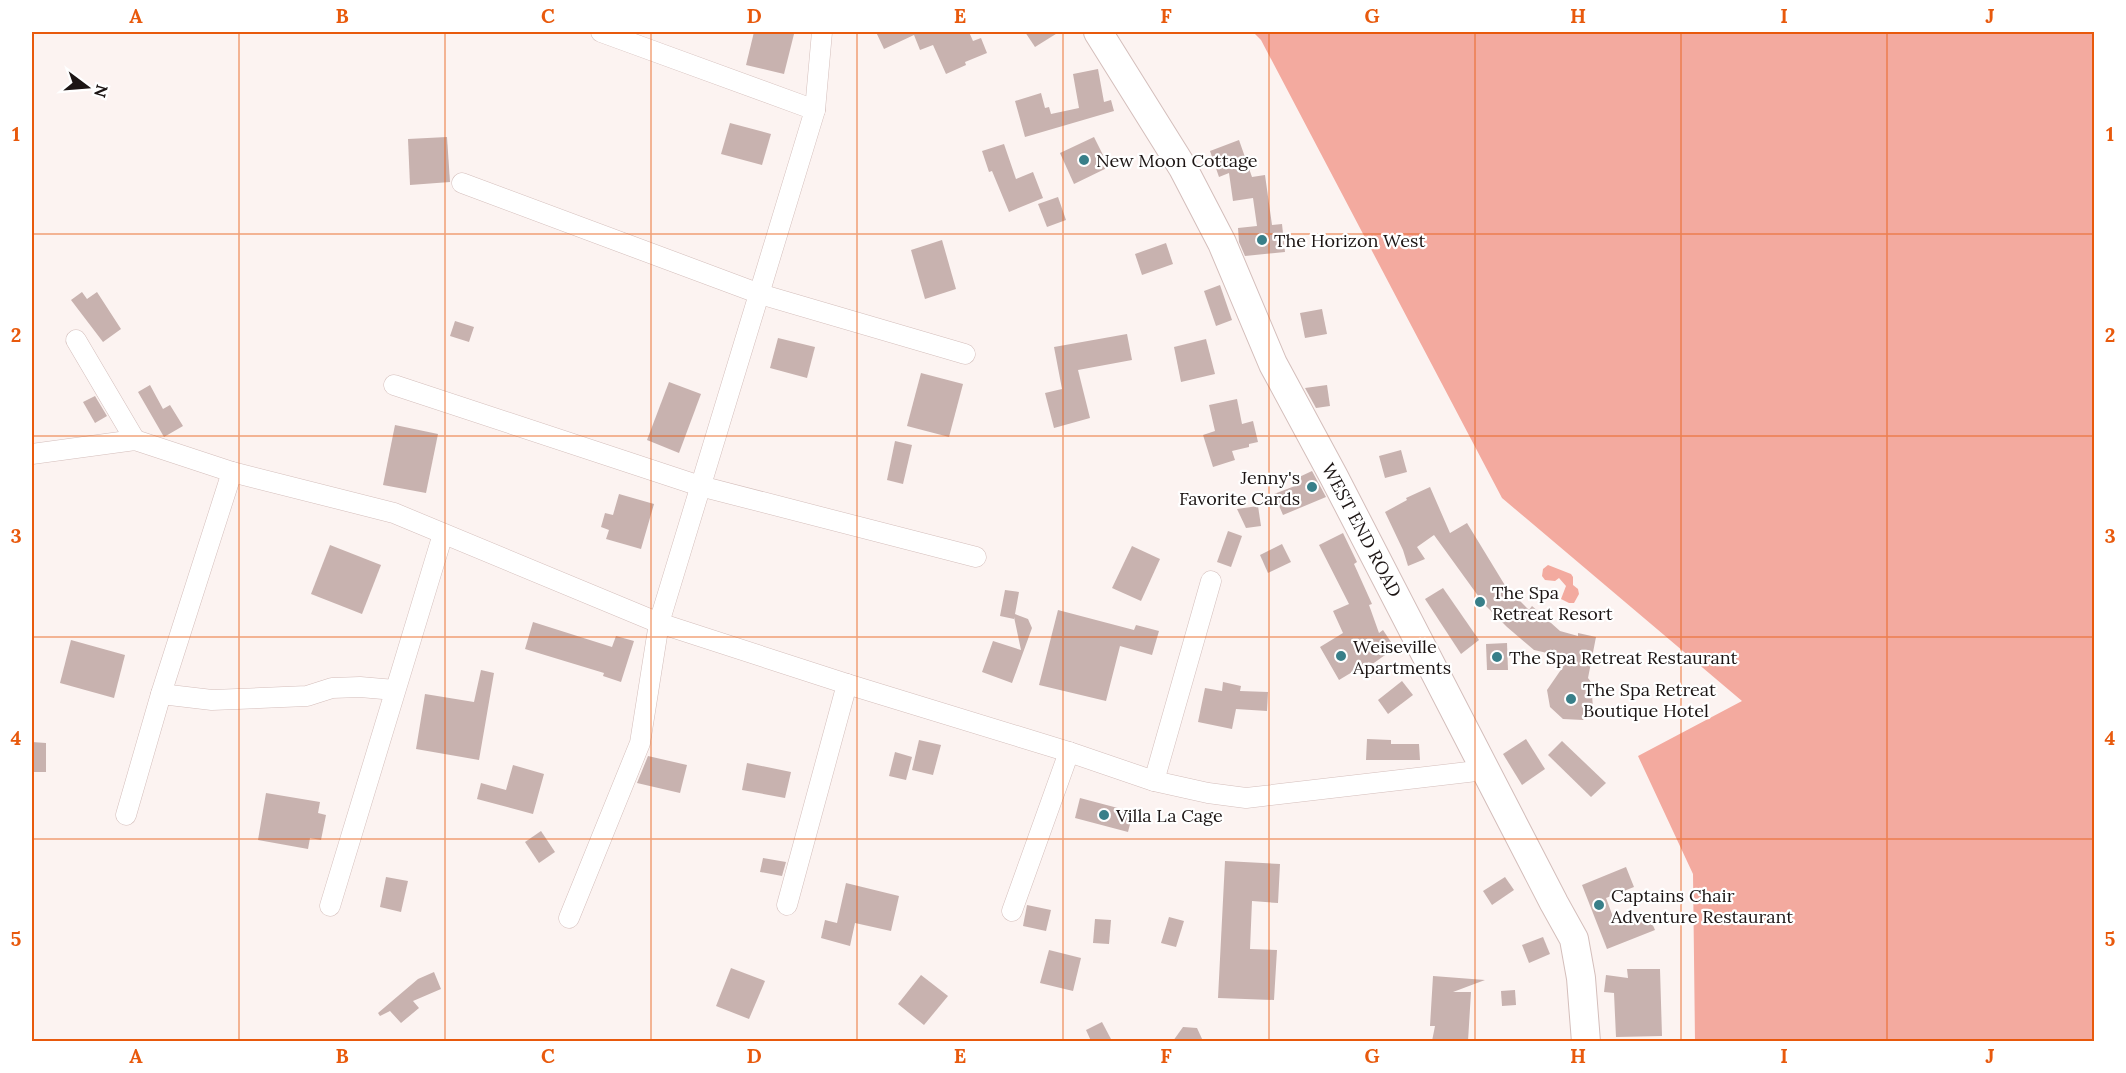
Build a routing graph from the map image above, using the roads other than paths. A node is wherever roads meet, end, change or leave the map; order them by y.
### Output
1 (601, 32) edge
2 (822, 32) edge
3 (1098, 32) edge
4 (816, 110) junction
5 (462, 183) dead end
6 (760, 294) junction
7 (76, 340) dead end
8 (965, 354) dead end
9 (394, 385) dead end
10 (135, 440) junction
11 (32, 454) edge
12 (232, 472) junction
13 (700, 486) junction
14 (443, 534) junction
15 (976, 557) dead end
16 (1211, 580) dead end
17 (659, 623) junction
18 (847, 684) junction
19 (395, 690) junction
20 (161, 694) junction
21 (1069, 752) junction
22 (1485, 770) junction
23 (1154, 781) junction
24 (126, 815) dead end
25 (787, 905) dead end
26 (330, 906) dead end
27 (1012, 911) dead end
28 (570, 918) dead end
29 (1586, 1041) edge

1 - 4 street
2 - 4 street
3 - 22 main road, WEST END ROAD
4 - 6 street
5 - 6 street
6 - 8 street
6 - 13 street
7 - 10 street
9 - 13 street
10 - 11 street
10 - 12 street
12 - 14 street
12 - 20 street
13 - 15 street
13 - 17 street
14 - 17 street
14 - 19 street
16 - 23 street
17 - 18 street
17 - 28 street
18 - 21 street
18 - 25 street
19 - 20 street
19 - 26 street
20 - 24 street
21 - 23 street
21 - 27 street
22 - 23 street
22 - 29 main road, WEST END ROAD

